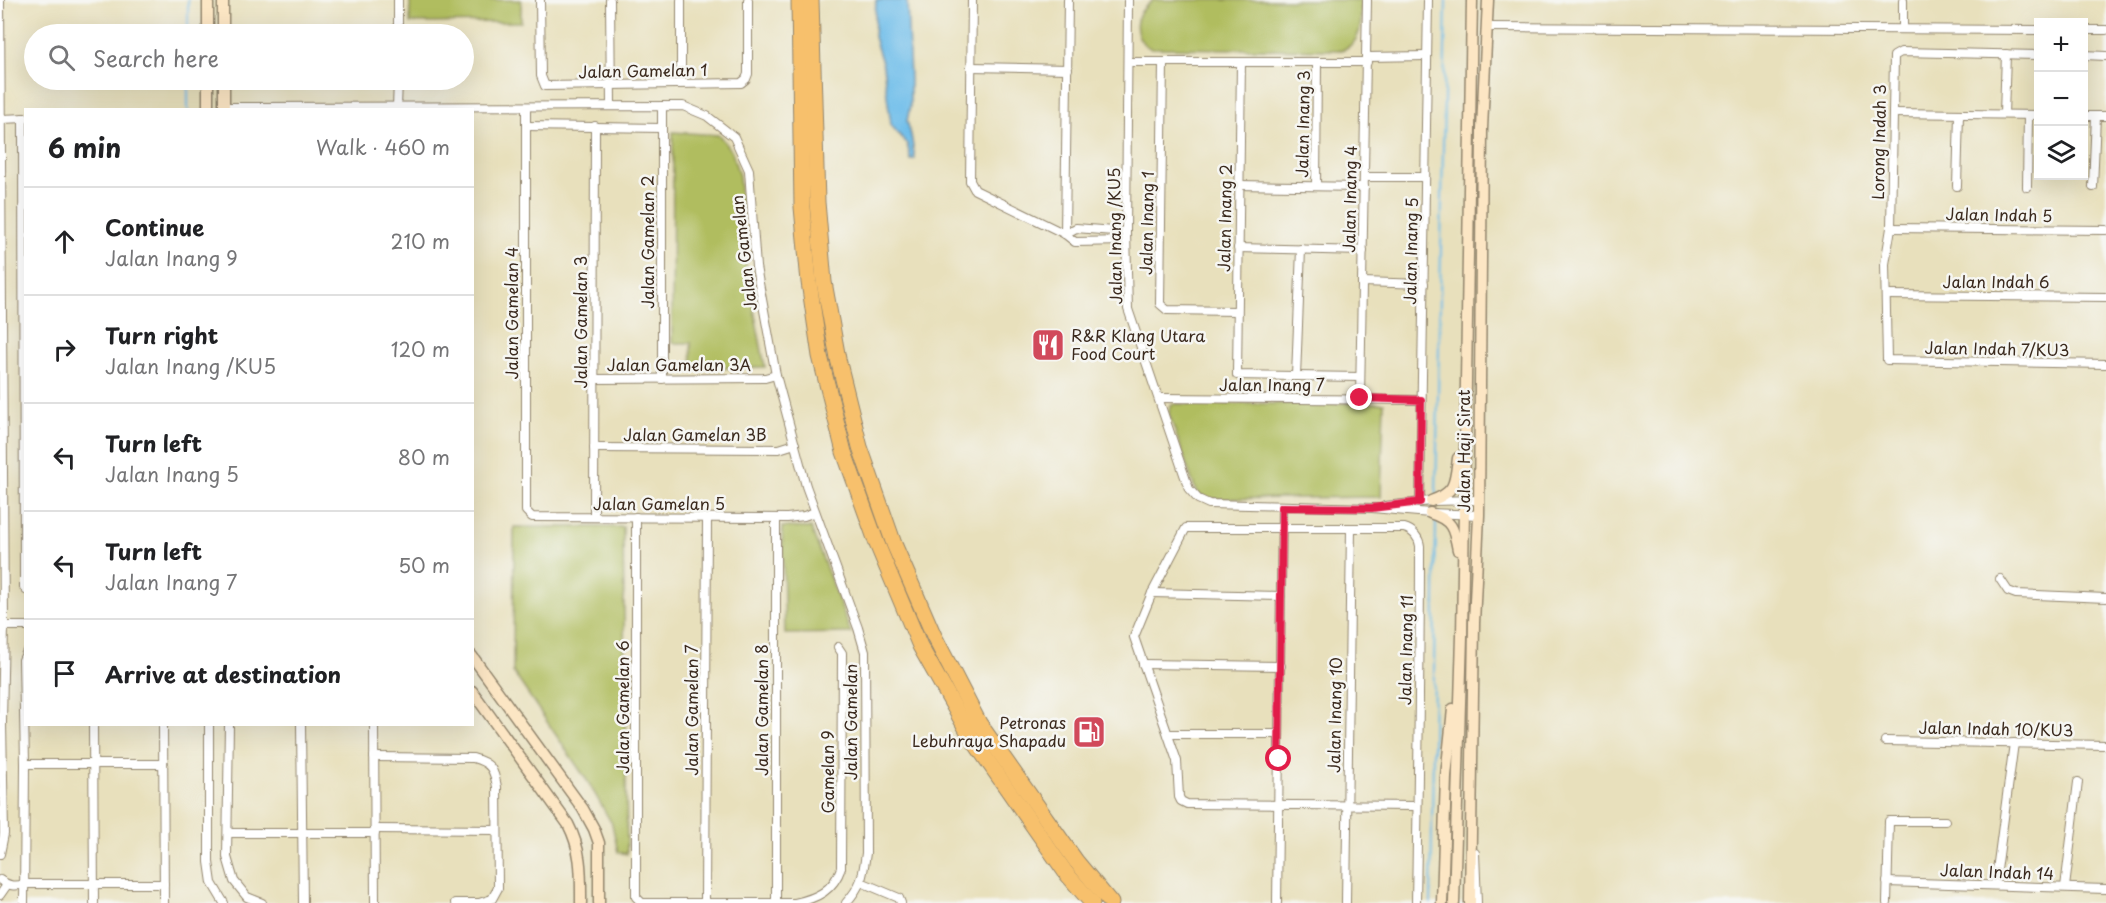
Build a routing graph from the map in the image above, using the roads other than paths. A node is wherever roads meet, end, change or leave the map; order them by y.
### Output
1 (0, 0) edge
2 (208, 0) edge
3 (223, 0) edge
4 (399, 0) edge
5 (540, 0) edge
6 (610, 0) edge
7 (681, 0) edge
8 (748, 0) edge
9 (799, 0) edge
10 (811, 0) edge
11 (972, 0) edge
12 (1068, 0) edge
13 (1128, 0) edge
14 (1367, 0) edge
15 (1428, 0) edge
16 (1470, 0) edge
17 (1488, 0) edge
18 (1903, 0) edge
19 (208, 24) edge
20 (223, 24) edge
21 (398, 24) edge
22 (1488, 27) junction
23 (1903, 29) junction
24 (2034, 30) edge
25 (2088, 30) edge
26 (2106, 30) edge
27 (2006, 54) junction
28 (2034, 55) edge
29 (2088, 55) edge
30 (1427, 56) junction
31 (2106, 56) edge
32 (1367, 60) junction
33 (1128, 62) junction
34 (1163, 62) junction
35 (1241, 62) junction
36 (1317, 62) junction
37 (971, 67) junction
38 (1068, 69) junction
39 (681, 83) junction
40 (611, 85) junction
41 (208, 90) edge
42 (224, 90) edge
43 (398, 90) edge
44 (611, 106) junction
45 (662, 106) junction
46 (526, 107) junction
47 (208, 108) edge
48 (224, 108) edge
49 (397, 108) junction
50 (1893, 113) junction
51 (1959, 114) junction
52 (2004, 114) junction
53 (2028, 115) junction
54 (2034, 115) edge
55 (2088, 116) edge
56 (2097, 116) junction
57 (2106, 116) edge
58 (24, 118) edge
59 (1, 119) edge
60 (526, 126) junction
61 (595, 126) junction
62 (662, 128) junction
63 (1364, 177) junction
64 (1425, 177) junction
65 (1239, 186) junction
66 (1316, 186) junction
67 (1957, 186) dead end
68 (1364, 187) junction
69 (2027, 187) dead end
70 (2093, 187) dead end
71 (24, 195) edge
72 (1891, 228) junction
73 (2106, 230) edge
74 (1065, 234) junction
75 (1126, 236) junction
76 (1238, 248) junction
77 (1301, 249) junction
78 (1363, 251) junction
79 (1, 263) edge
80 (24, 271) edge
81 (1362, 282) junction
82 (1424, 284) junction
83 (1886, 295) junction
84 (2106, 297) edge
85 (1237, 311) junction
86 (1887, 360) joint
87 (2106, 364) edge
88 (776, 375) junction
89 (1296, 376) junction
90 (24, 377) edge
91 (1360, 378) junction
92 (594, 379) junction
93 (662, 379) junction
94 (1466, 379) junction
95 (1159, 398) junction
96 (1360, 398) junction
97 (1421, 400) junction
98 (795, 444) junction
99 (594, 448) junction
100 (24, 481) edge
101 (1444, 499) junction
102 (1479, 500) junction
103 (1425, 501) junction
104 (1463, 501) junction
105 (1282, 507) junction
106 (1372, 508) junction
107 (816, 512) junction
108 (1430, 513) joint
109 (1463, 514) junction
110 (1444, 515) junction
111 (1479, 515) junction
112 (532, 517) joint
113 (594, 517) junction
114 (636, 518) junction
115 (707, 518) junction
116 (776, 518) junction
117 (1282, 528) junction
118 (1352, 528) junction
119 (1462, 574) junction
120 (2000, 579) dead end
121 (24, 587) edge
122 (1152, 593) junction
123 (1281, 596) junction
124 (2106, 598) edge
125 (2, 626) edge
126 (24, 626) edge
127 (1462, 636) junction
128 (1, 647) edge
129 (838, 647) dead end
130 (24, 658) edge
131 (474, 659) edge
132 (1143, 664) junction
133 (1281, 666) junction
134 (474, 694) edge
135 (24, 712) edge
136 (1, 722) edge
137 (24, 726) edge
138 (93, 726) edge
139 (163, 726) edge
140 (209, 726) edge
141 (229, 726) edge
142 (301, 726) edge
143 (374, 726) edge
144 (1168, 734) junction
145 (1279, 734) junction
146 (1885, 741) dead end
147 (2014, 743) junction
148 (2106, 744) edge
149 (374, 757) junction
150 (25, 764) junction
151 (94, 764) junction
152 (163, 764) junction
153 (2078, 782) dead end
154 (2, 799) edge
155 (1279, 806) junction
156 (1347, 806) junction
157 (1418, 806) junction
158 (1471, 813) junction
159 (1945, 821) dead end
160 (497, 830) junction
161 (375, 831) junction
162 (302, 832) junction
163 (228, 833) junction
164 (0, 854) edge
165 (861, 882) junction
166 (1887, 882) junction
167 (3, 883) edge
168 (25, 884) junction
169 (164, 884) junction
170 (94, 885) junction
171 (1995, 885) junction
172 (2065, 887) junction
173 (2106, 889) edge
174 (0, 895) edge
175 (24, 903) edge
176 (94, 903) edge
177 (164, 903) edge
178 (224, 903) edge
179 (262, 903) edge
180 (303, 903) edge
181 (375, 903) edge
182 (455, 903) edge
183 (581, 903) edge
184 (599, 903) edge
185 (705, 903) edge
186 (776, 903) edge
187 (846, 903) edge
188 (901, 903) edge
189 (1092, 903) edge
190 (1111, 903) edge
191 (1277, 903) edge
192 (1346, 903) edge
193 (1416, 903) edge
194 (1442, 903) edge
195 (1454, 903) edge
196 (1470, 903) edge
197 (1478, 903) edge
198 (1887, 903) edge

1 - 59 street
2 - 19 main road
3 - 20 main road
4 - 21 street
5 - 40 street, Jalan Gamelan 1
6 - 40 street
7 - 39 street
8 - 39 street, Jalan Gamelan 1
9 - 189 highway
10 - 190 highway
11 - 37 street
12 - 38 street
13 - 33 street, Jalan Inang /KU5
14 - 32 street, Jalan Inang 4
15 - 30 street, Jalan Inang 5
16 - 94 main road, Jalan Haji Sirat
17 - 22 main road, Jalan Haji Sirat
18 - 23 street
22 - 23 street
22 - 102 main road, Jalan Haji Sirat
23 - 24 street
25 - 26 street
27 - 28 street
27 - 50 street, Lorong Indah 3
27 - 52 street
29 - 31 street
30 - 32 street
30 - 64 street, Jalan Inang 5
32 - 36 street
32 - 63 street, Jalan Inang 4
33 - 34 street
33 - 75 street, Jalan Inang /KU5
34 - 35 street
34 - 85 street, Jalan Inang 1
35 - 36 street
35 - 65 street, Jalan Inang 2
36 - 66 street, Jalan Inang 3
37 - 38 street
37 - 74 street
38 - 74 street
39 - 40 street, Jalan Gamelan 1
40 - 44 street
41 - 47 main road
42 - 48 main road
43 - 49 street
44 - 45 street, Jalan Gamelan
44 - 46 street, Jalan Gamelan
45 - 62 street, Jalan Gamelan 2
45 - 88 street, Jalan Gamelan
46 - 49 street, Jalan Gamelan
46 - 60 street, Jalan Gamelan 4
48 - 49 street, Jalan Gamelan
50 - 51 street
50 - 72 street, Lorong Indah 3
51 - 52 street
51 - 67 street
52 - 53 street
53 - 54 street
53 - 69 street
55 - 56 street
56 - 57 street
56 - 70 street
58 - 59 street
58 - 71 street
59 - 79 street
60 - 61 street
60 - 112 street, Jalan Gamelan 4
61 - 62 street
61 - 92 street, Jalan Gamelan 3
62 - 93 street, Jalan Gamelan 2
63 - 64 street
63 - 68 street, Jalan Inang 4
64 - 82 street, Jalan Inang 5
65 - 66 street
65 - 76 street, Jalan Inang 2
66 - 68 street
68 - 78 street, Jalan Inang 4
71 - 80 street
72 - 73 street, Jalan Indah 5
72 - 83 street, Lorong Indah 3
74 - 75 street
74 - 75 street
75 - 95 street, Jalan Inang /KU5
76 - 77 street
76 - 85 street, Jalan Inang 2
77 - 78 street
77 - 89 street
78 - 81 street, Jalan Inang 4
79 - 125 street
80 - 90 street
81 - 82 street
81 - 91 street, Jalan Inang 4
82 - 97 street, Jalan Inang 5
83 - 84 street, Jalan Indah 6
83 - 86 street, Lorong Indah 3
85 - 89 street, Jalan Inang 2
86 - 87 street, Jalan Indah 7/KU3
88 - 93 street, Jalan Gamelan 3A
88 - 98 street, Jalan Gamelan
89 - 91 street
90 - 100 street
91 - 96 street, Jalan Inang 4
92 - 93 street, Jalan Gamelan 3A
92 - 99 street, Jalan Gamelan 3
94 - 101 main road
94 - 104 main road, Jalan Haji Sirat
95 - 96 street, Jalan Inang 7
95 - 105 street, Jalan Inang /KU5
96 - 97 street, Jalan Inang 7
97 - 103 street, Jalan Inang 5
98 - 99 street, Jalan Gamelan 3B
98 - 107 street, Jalan Gamelan
99 - 113 street, Jalan Gamelan 3
100 - 121 street
101 - 103 main road
101 - 104 street
102 - 104 street
102 - 111 main road, Jalan Haji Sirat
103 - 106 street, Jalan Inang /KU5
104 - 109 main road, Jalan Haji Sirat
105 - 106 street, Jalan Inang /KU5
105 - 117 street
106 - 108 street, Jalan Inang /KU5
107 - 116 street, Jalan Gamelan 5
107 - 165 street, Jalan Gamelan
108 - 110 main road
109 - 110 street
109 - 111 street
109 - 119 main road, Jalan Haji Sirat
110 - 119 main road
111 - 158 main road, Jalan Haji Sirat
112 - 113 street, Jalan Gamelan 5
113 - 114 street, Jalan Gamelan 5
114 - 115 street, Jalan Gamelan 5
114 - 185 street, Jalan Gamelan 6
115 - 116 street, Jalan Gamelan 5
115 - 185 street, Jalan Gamelan 7
116 - 186 street, Jalan Gamelan 8
117 - 118 street, Jalan Inang 11
117 - 122 street, Jalan Inang 11
117 - 123 street
118 - 156 street, Jalan Inang 10
118 - 157 street, Jalan Inang 11
119 - 127 main road, Jalan Haji Sirat
120 - 124 street
122 - 123 street
122 - 132 street
123 - 133 street
125 - 126 street
125 - 128 street
127 - 194 main road
127 - 195 main road, Jalan Haji Sirat
128 - 136 street
129 - 186 street, Gamelan 9
130 - 135 street
131 - 184 main road
132 - 133 street
132 - 144 street
133 - 145 street
134 - 183 main road
136 - 154 street
137 - 150 street
138 - 151 street
139 - 152 street
140 - 178 street
141 - 163 street
142 - 162 street
143 - 149 street
144 - 145 street
144 - 155 street
145 - 155 street
146 - 147 street, Jalan Indah 10/KU3
147 - 148 street, Jalan Indah 10/KU3
147 - 171 street
149 - 160 street
149 - 161 street
150 - 151 street
150 - 168 street
151 - 152 street
151 - 170 street
152 - 169 street
153 - 172 street
154 - 164 street
155 - 156 street
155 - 191 street
156 - 157 street
156 - 192 street, Jalan Inang 10
157 - 193 street, Jalan Inang 11
158 - 196 main road, Jalan Haji Sirat
158 - 197 street
159 - 166 street
160 - 161 street
160 - 182 street
161 - 162 street
161 - 181 street
162 - 163 street
162 - 180 street
163 - 179 street
165 - 187 street, Jalan Gamelan
165 - 188 street
166 - 171 street, Jalan Indah 14
166 - 198 street
167 - 168 street
167 - 174 street
168 - 170 street
168 - 175 street
169 - 170 street
169 - 177 street
170 - 176 street
171 - 172 street, Jalan Indah 14
172 - 173 street, Jalan Indah 14
185 - 186 street

